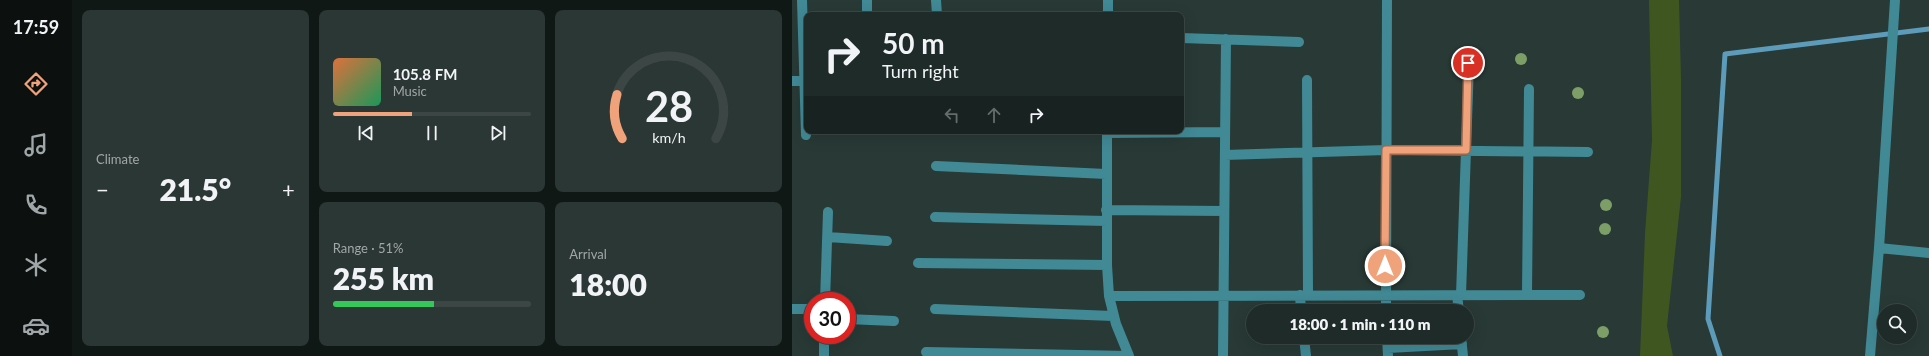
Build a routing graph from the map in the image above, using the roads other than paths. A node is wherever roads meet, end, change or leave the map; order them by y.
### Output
1 (802, 0) edge
2 (867, 0) edge
3 (936, 0) edge
4 (1108, 0) edge
5 (1387, 0) edge
6 (1895, 0) edge
7 (867, 12) edge
8 (937, 12) edge
9 (1108, 12) edge
10 (1184, 38) edge
11 (804, 40) edge
12 (1226, 40) junction
13 (1299, 42) dead end
14 (1468, 63) dead end
15 (1307, 80) dead end
16 (792, 81) edge
17 (804, 81) edge
18 (1529, 89) dead end
19 (1184, 132) edge
20 (1225, 132) junction
21 (1107, 134) edge
22 (1386, 150) junction
23 (1466, 150) junction
24 (1528, 151) junction
25 (1306, 152) junction
26 (1588, 152) dead end
27 (1225, 155) junction
28 (936, 166) dead end
29 (1106, 174) junction
30 (1106, 210) junction
31 (828, 212) dead end
32 (1224, 212) junction
33 (935, 217) dead end
34 (1107, 221) junction
35 (828, 237) junction
36 (887, 241) dead end
37 (1879, 248) junction
38 (1929, 252) edge
39 (918, 263) dead end
40 (1107, 266) junction
41 (825, 292) edge
42 (1304, 295) junction
43 (1385, 295) junction
44 (1459, 295) junction
45 (1527, 295) junction
46 (1580, 295) dead end
47 (1109, 296) junction
48 (1223, 296) junction
49 (1302, 304) edge
50 (1386, 304) edge
51 (1459, 304) edge
52 (792, 309) edge
53 (804, 309) edge
54 (935, 309) dead end
55 (1113, 316) junction
56 (856, 319) edge
57 (894, 321) dead end
58 (824, 344) edge
59 (1305, 344) edge
60 (1442, 344) edge
61 (1462, 344) edge
62 (926, 352) dead end
63 (1388, 352) edge
64 (824, 356) edge
65 (1129, 356) edge
66 (1223, 356) edge
67 (1306, 356) edge
68 (1463, 356) edge
69 (1870, 356) edge

1 - 11 street
2 - 7 street
3 - 8 street
4 - 9 street
5 - 22 street
6 - 37 street
10 - 12 street
12 - 13 street
12 - 20 street
14 - 23 street
15 - 25 street
16 - 17 street
18 - 24 street
19 - 20 street
20 - 27 street
21 - 29 street
22 - 23 street
22 - 25 street
22 - 43 street
23 - 24 street
23 - 44 street
24 - 26 street
24 - 45 street
25 - 27 street
25 - 42 street
27 - 32 street
28 - 29 street
29 - 30 street
30 - 32 street
30 - 34 street
31 - 35 street
32 - 48 street
33 - 34 street
34 - 40 street
35 - 36 street
35 - 41 street
37 - 38 street
37 - 69 street
39 - 40 street
40 - 47 street
42 - 43 street
42 - 48 street
42 - 49 street
43 - 44 street
43 - 50 street
44 - 45 street
44 - 51 street
45 - 46 street
47 - 48 street
47 - 55 street
48 - 66 street
52 - 53 street
54 - 55 street
55 - 65 street
56 - 57 street
58 - 64 street
59 - 67 street
60 - 63 street
61 - 68 street
62 - 65 street

